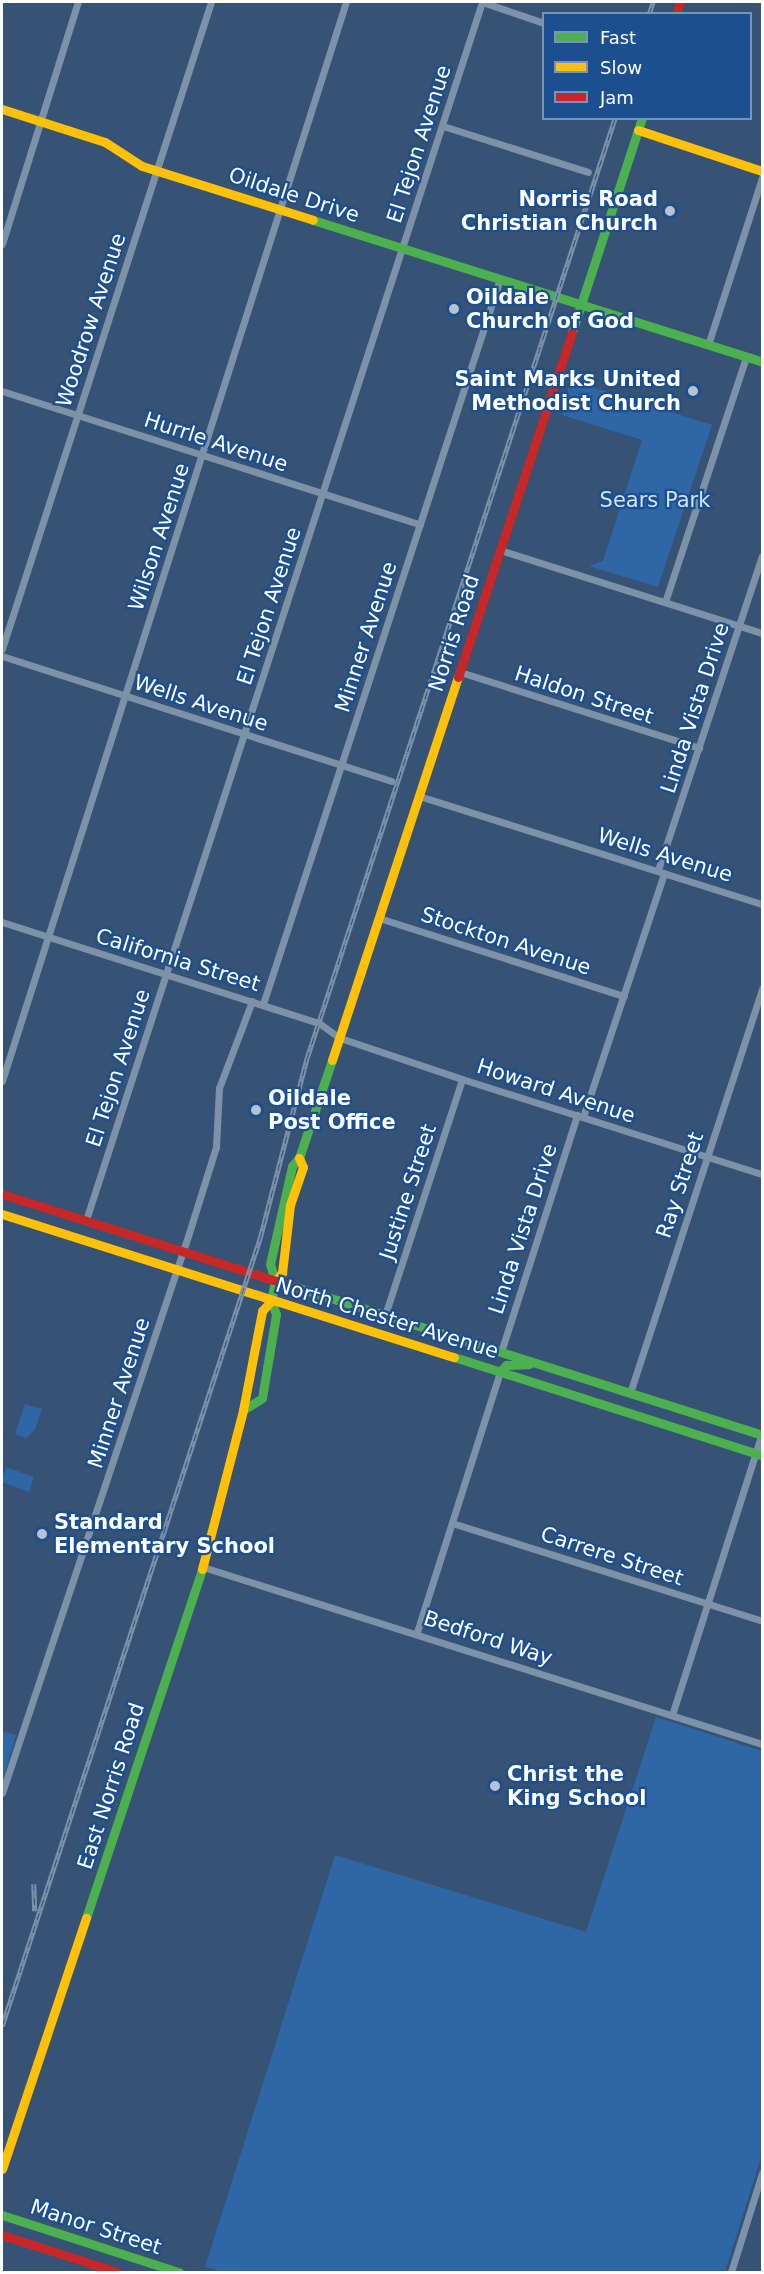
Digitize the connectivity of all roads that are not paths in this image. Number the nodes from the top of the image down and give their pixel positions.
1 (78, 2) edge
2 (211, 2) edge
3 (346, 2) edge
4 (482, 2) edge
5 (542, 23) edge
6 (2, 109) edge
7 (641, 120) edge
8 (42, 122) junction
9 (443, 126) junction
10 (638, 130) junction
11 (158, 171) junction
12 (762, 171) edge
13 (588, 172) dead end
14 (762, 178) edge
15 (280, 210) junction
16 (2, 244) edge
17 (403, 249) junction
18 (500, 279) junction
19 (581, 303) junction
20 (708, 345) junction
21 (746, 357) junction
22 (762, 362) edge
23 (2, 392) edge
24 (78, 416) junction
25 (202, 455) junction
26 (323, 494) junction
27 (420, 524) junction
28 (500, 550) junction
29 (762, 556) edge
30 (665, 602) junction
31 (740, 626) junction
32 (762, 633) edge
33 (2, 649) edge
34 (2, 656) edge
35 (460, 672) junction
36 (126, 696) junction
37 (244, 734) junction
38 (699, 748) junction
39 (341, 765) junction
40 (390, 781) dead end
41 (419, 796) junction
42 (661, 871) junction
43 (762, 904) edge
44 (379, 918) junction
45 (2, 922) edge
46 (48, 936) junction
47 (165, 974) junction
48 (762, 988) edge
49 (624, 996) junction
50 (252, 1001) junction
51 (263, 1004) junction
52 (340, 1038) junction
53 (462, 1079) junction
54 (2, 1081) edge
55 (580, 1116) junction
56 (706, 1156) junction
57 (762, 1174) edge
58 (2, 1194) edge
59 (2, 1214) edge
60 (86, 1220) junction
61 (183, 1251) junction
62 (177, 1270) junction
63 (275, 1281) junction
64 (271, 1301) junction
65 (385, 1315) junction
66 (501, 1352) junction
67 (538, 1364) junction
68 (500, 1372) junction
69 (630, 1393) junction
70 (243, 1410) junction
71 (762, 1434) edge
72 (759, 1454) edge
73 (452, 1523) junction
74 (203, 1567) junction
75 (707, 1604) junction
76 (762, 1621) edge
77 (417, 1632) junction
78 (672, 1715) junction
79 (762, 1744) edge
80 (2, 1793) edge
81 (2, 2169) edge
82 (762, 2173) edge
83 (759, 2194) edge
84 (2, 2215) edge
85 (2, 2235) edge
86 (117, 2272) edge
87 (179, 2272) edge
88 (731, 2272) edge

1 - 8 street
2 - 11 street, Woodrow Avenue
3 - 15 street, Wilson Avenue
4 - 5 street
4 - 9 street, El Tejon Avenue
6 - 8 street, Oildale Drive
7 - 10 street, Norris Road
8 - 11 street, Oildale Drive
8 - 16 street
9 - 13 street
9 - 17 street, El Tejon Avenue
10 - 12 street
10 - 19 street, Norris Road
11 - 15 street, Oildale Drive
11 - 24 street, Woodrow Avenue
14 - 20 street
15 - 17 street, Oildale Drive
15 - 25 street, Wilson Avenue
17 - 18 street, Oildale Drive
17 - 26 street, El Tejon Avenue
18 - 19 street, Oildale Drive
18 - 27 street, Minner Avenue
19 - 20 street, Oildale Drive
19 - 28 street, Norris Road
20 - 21 street, Oildale Drive
21 - 22 street, Oildale Drive
21 - 30 street
23 - 24 street, Hurrle Avenue
24 - 25 street, Hurrle Avenue
24 - 33 street, Woodrow Avenue
25 - 26 street, Hurrle Avenue
25 - 36 street, Wilson Avenue
26 - 27 street, Hurrle Avenue
26 - 37 street, El Tejon Avenue
27 - 39 street, Minner Avenue
28 - 30 street
28 - 35 street, Norris Road
29 - 31 street, Linda Vista Drive
30 - 31 street
31 - 32 street
31 - 38 street, Linda Vista Drive
34 - 36 street, Wells Avenue
35 - 38 street, Haldon Street
35 - 41 street, Norris Road
36 - 37 street, Wells Avenue
36 - 46 street, Wilson Avenue
37 - 39 street, Wells Avenue
37 - 47 street, El Tejon Avenue
38 - 42 street, Linda Vista Drive
39 - 40 street, Wells Avenue
39 - 51 street, Minner Avenue
41 - 42 street, Wells Avenue
41 - 44 street, Norris Road
42 - 43 street, Wells Avenue
42 - 49 street, Linda Vista Drive
44 - 49 street, Stockton Avenue
44 - 52 street, Norris Road
45 - 46 street, California Street
46 - 47 street, California Street
46 - 54 street, Wilson Avenue
47 - 50 street, California Street
47 - 60 street, El Tejon Avenue
48 - 56 street, Ray Street
49 - 55 street, Linda Vista Drive
50 - 51 street, California Street
50 - 61 street, Minner Avenue
51 - 52 street, California Street
52 - 53 street, Howard Avenue
52 - 63 street, Norris Road
53 - 55 street, Howard Avenue
53 - 65 street, Justine Street
55 - 56 street, Howard Avenue
55 - 66 street, Linda Vista Drive
56 - 57 street, Howard Avenue
56 - 69 street, Ray Street
58 - 60 street, North Chester Avenue
59 - 62 street, North Chester Avenue
60 - 61 street, North Chester Avenue
61 - 62 street, Minner Avenue
61 - 63 street, North Chester Avenue
62 - 64 street, North Chester Avenue
62 - 80 street, Minner Avenue
63 - 64 street, East Norris Road
63 - 65 street, North Chester Avenue
64 - 68 street, North Chester Avenue
64 - 70 street, East Norris Road
64 - 70 street, East Norris Road
65 - 66 street, North Chester Avenue
66 - 67 street, North Chester Avenue
67 - 68 street
67 - 69 street, North Chester Avenue
68 - 72 street, North Chester Avenue
68 - 73 street
69 - 71 street, North Chester Avenue
70 - 74 street, East Norris Road
71 - 72 street
72 - 75 street
73 - 75 street, Carrere Street
73 - 77 street
74 - 77 street, Bedford Way
74 - 81 street, East Norris Road
75 - 76 street, Carrere Street
75 - 78 street
77 - 78 street, Bedford Way
78 - 79 street, Bedford Way
82 - 83 street
83 - 88 street
84 - 87 street, Manor Street
85 - 86 street, Manor Street

